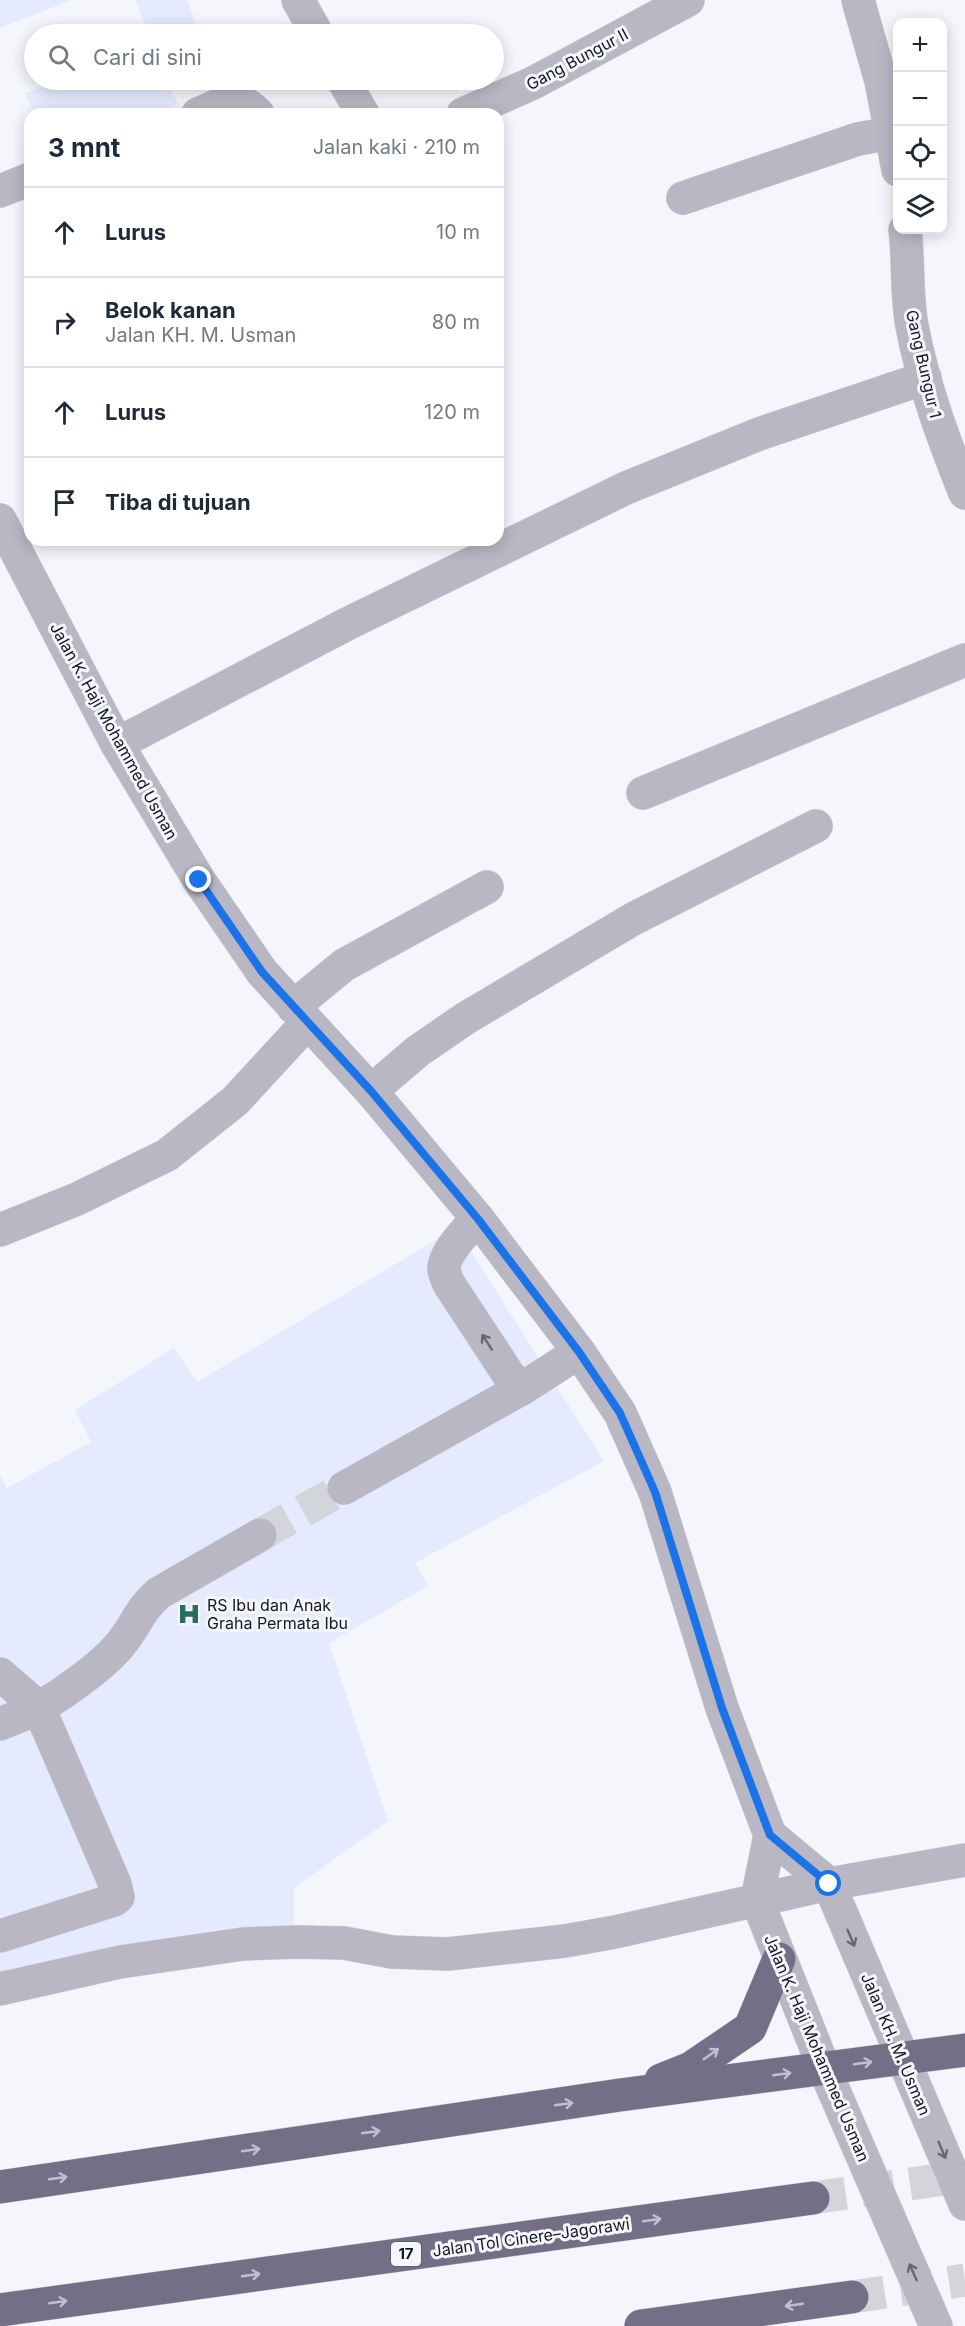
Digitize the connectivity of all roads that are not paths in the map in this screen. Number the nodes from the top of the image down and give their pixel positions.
1 (298, 0) edge
2 (688, 0) edge
3 (858, 0) edge
4 (311, 24) edge
5 (349, 90) edge
6 (214, 108) edge
7 (251, 108) edge
8 (359, 108) edge
9 (477, 108) edge
10 (891, 133) junction
11 (893, 145) edge
12 (24, 181) edge
13 (0, 191) edge
14 (683, 198) dead end
15 (905, 234) edge
16 (925, 378) junction
17 (965, 493) edge
18 (0, 520) edge
19 (965, 660) edge
20 (117, 744) junction
21 (643, 793) dead end
22 (816, 826) dead end
23 (487, 887) dead end
24 (300, 1015) junction
25 (371, 1091) junction
26 (478, 1219) junction
27 (0, 1230) edge
28 (579, 1352) junction
29 (522, 1388) junction
30 (344, 1488) tunnel mouth
31 (260, 1535) tunnel mouth
32 (0, 1674) edge
33 (39, 1708) junction
34 (0, 1724) edge
35 (770, 1835) junction
36 (965, 1860) edge
37 (829, 1884) junction
38 (757, 1900) junction
39 (0, 1936) edge
40 (779, 1959) junction
41 (0, 1989) edge
42 (965, 2050) edge
43 (902, 2058) junction
44 (824, 2068) junction
45 (620, 2095) junction
46 (0, 2187) edge
47 (813, 2198) tunnel mouth
48 (965, 2204) edge
49 (852, 2297) tunnel mouth
50 (0, 2310) edge
51 (641, 2326) edge
52 (936, 2326) edge

1 - 4 street
2 - 9 street, Gang Bungur II
3 - 10 street
5 - 8 street
6 - 7 street
10 - 11 street
10 - 14 street
12 - 13 street
15 - 16 street, Gang Bungur 1
16 - 17 street, Gang Bungur 1
16 - 20 street
18 - 20 street, Jalan K. Haji Mohammed Usman
19 - 21 street
20 - 24 street, Jalan K. Haji Mohammed Usman
22 - 25 street
23 - 24 street
24 - 25 street, Jalan K. Haji Mohammed Usman
24 - 27 street
25 - 26 street, Jalan K. Haji Mohammed Usman
26 - 28 street, Jalan K. Haji Mohammed Usman
29 -> 26 street
28 - 29 street
28 - 35 street, Jalan K. Haji Mohammed Usman
29 - 30 street
31 - 33 street
32 - 33 street
33 - 34 street
33 - 39 street
35 - 37 street
35 - 38 street
36 - 37 street
37 - 38 street
37 -> 43 street, Jalan KH. M. Usman
38 - 40 street, Jalan K. Haji Mohammed Usman
38 - 41 street
40 - 44 street, Jalan K. Haji Mohammed Usman
45 -> 40 highway
42 - 43 highway
44 -> 43 highway
43 -> 48 street, Jalan KH. M. Usman
45 -> 44 highway
52 -> 44 street, Jalan K. Haji Mohammed Usman
46 -> 45 highway
50 -> 47 highway, Jalan Tol Cinere–Jagorawi / 17
49 -> 51 highway

